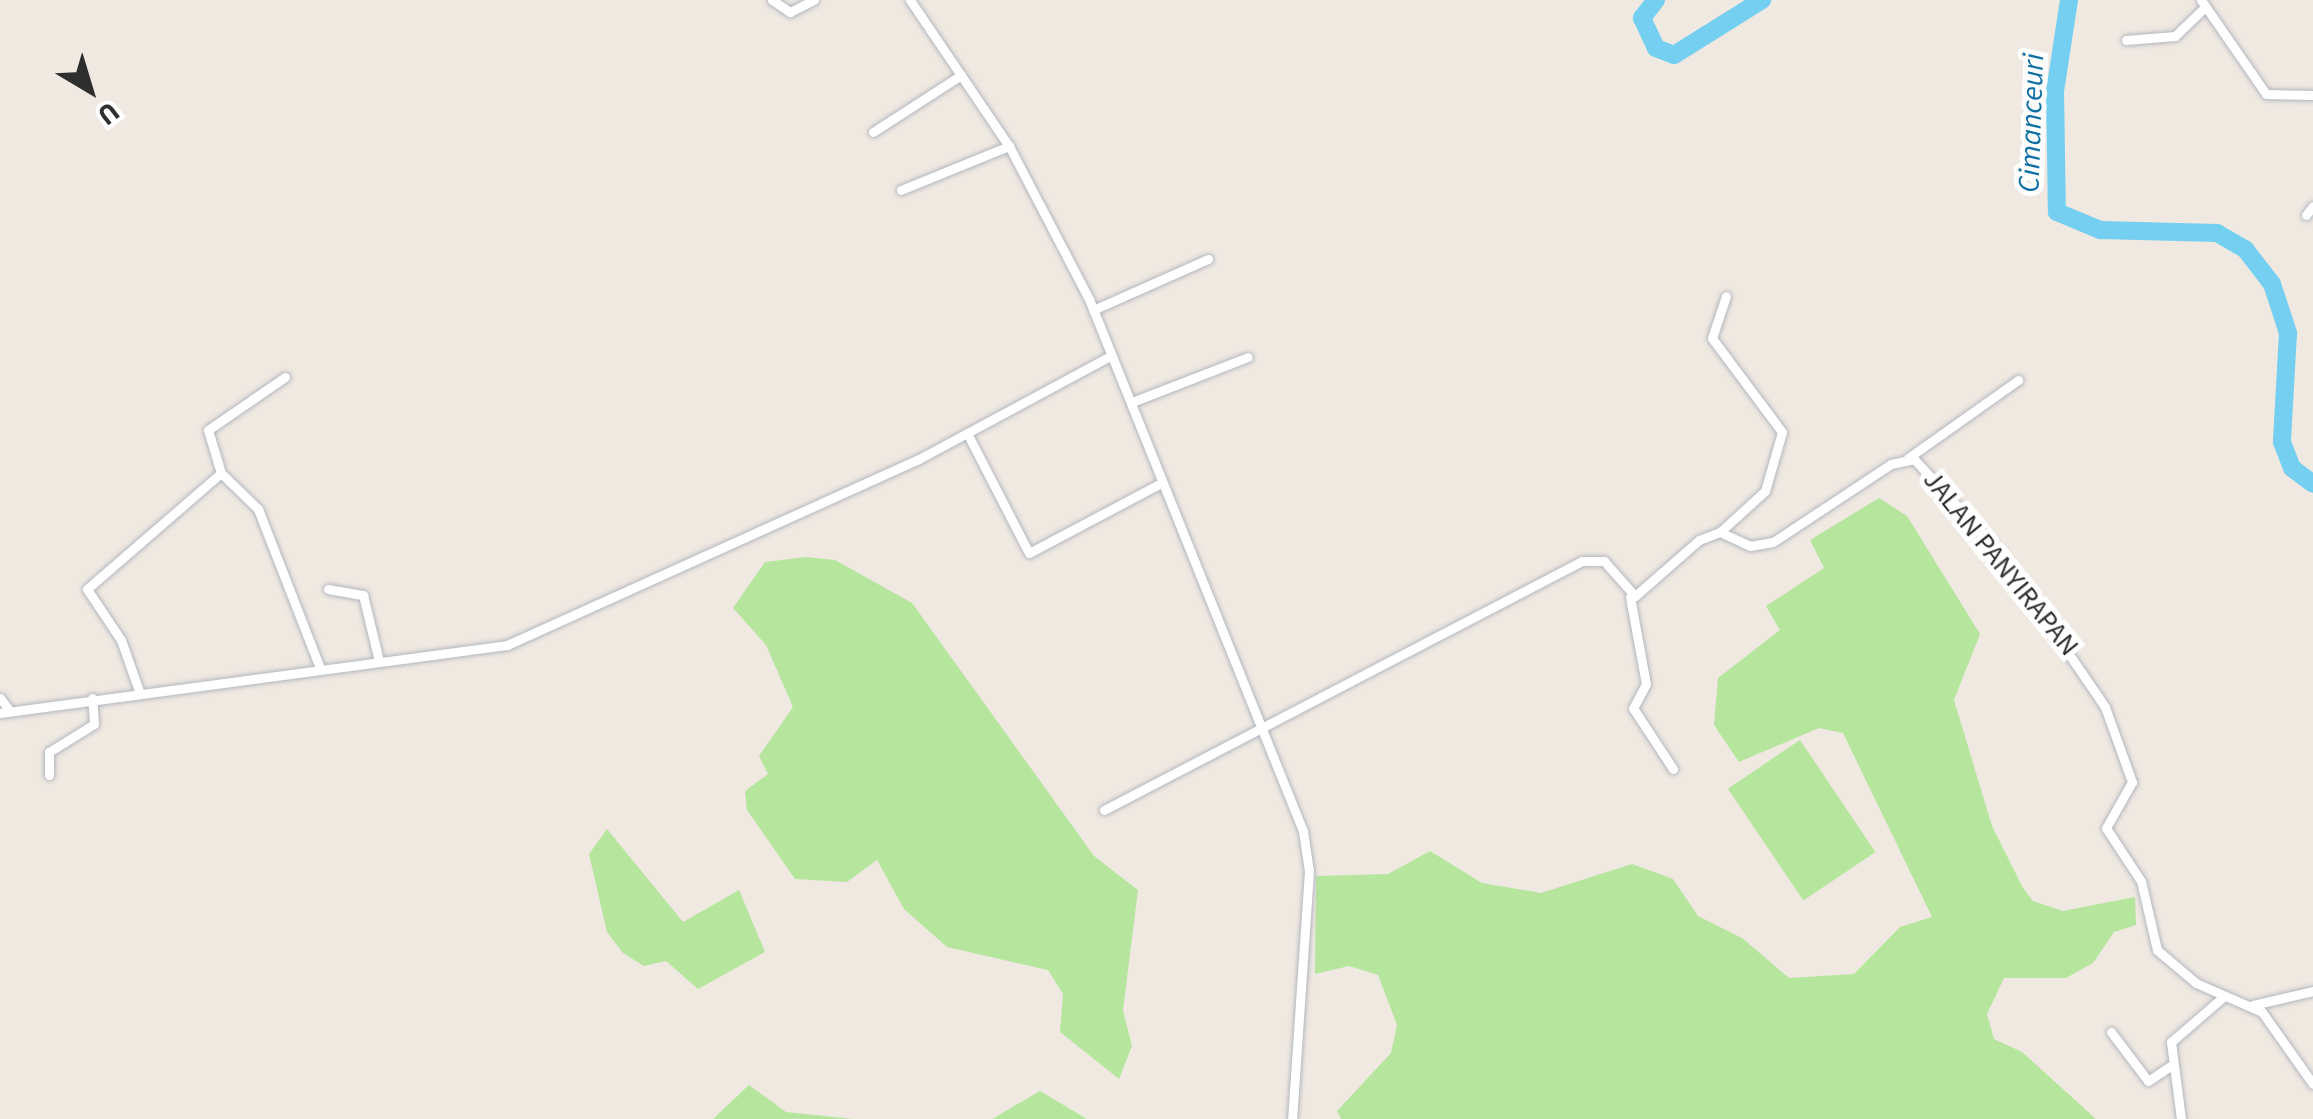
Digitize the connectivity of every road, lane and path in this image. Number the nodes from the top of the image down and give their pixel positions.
1 (772, 0) edge
2 (814, 0) edge
3 (910, 0) edge
4 (2202, 4) edge
5 (2126, 40) dead end
6 (961, 74) junction
7 (2313, 95) edge
8 (872, 132) dead end
9 (1009, 146) junction
10 (901, 190) dead end
11 (2313, 206) edge
12 (2306, 215) dead end
13 (1208, 259) dead end
14 (1726, 296) dead end
15 (1093, 310) junction
16 (1112, 355) junction
17 (1248, 356) dead end
18 (285, 377) dead end
19 (2018, 380) dead end
20 (1132, 402) junction
21 (968, 433) junction
22 (1906, 459) junction
23 (222, 473) junction
24 (1161, 483) junction
25 (1720, 532) junction
26 (328, 589) dead end
27 (1630, 597) junction
28 (379, 661) junction
29 (320, 668) junction
30 (139, 692) junction
31 (0, 698) edge
32 (92, 698) junction
33 (4, 712) edge
34 (1264, 733) junction
35 (1673, 768) dead end
36 (49, 775) dead end
37 (1104, 810) dead end
38 (2313, 991) edge
39 (2223, 998) junction
40 (2253, 1005) junction
41 (2111, 1032) dead end
42 (2170, 1066) junction
43 (2313, 1084) edge
44 (1292, 1119) edge
45 (2181, 1119) edge

1 - 2 street
3 - 6 street
4 - 5 street
4 - 7 street
6 - 8 street
6 - 9 street
9 - 10 street
9 - 15 street
11 - 12 street
13 - 15 street
14 - 25 street
15 - 16 street
16 - 20 street
16 - 21 street
17 - 20 street
18 - 23 street
19 - 22 street
20 - 24 street
21 - 24 street
21 - 28 street
22 - 25 street, JALAN PANYIRAPAN
22 - 39 street, JALAN PANYIRAPAN
23 - 29 street
23 - 30 street
24 - 34 street
25 - 27 street
26 - 28 street
27 - 34 street
27 - 35 street
28 - 29 street
29 - 30 street
30 - 32 street
31 - 33 street
32 - 33 street
32 - 36 street
34 - 37 street
34 - 44 street
38 - 40 street
39 - 40 street, JALAN PANYIRAPAN
39 - 42 street
40 - 43 street
41 - 42 street
42 - 45 street

